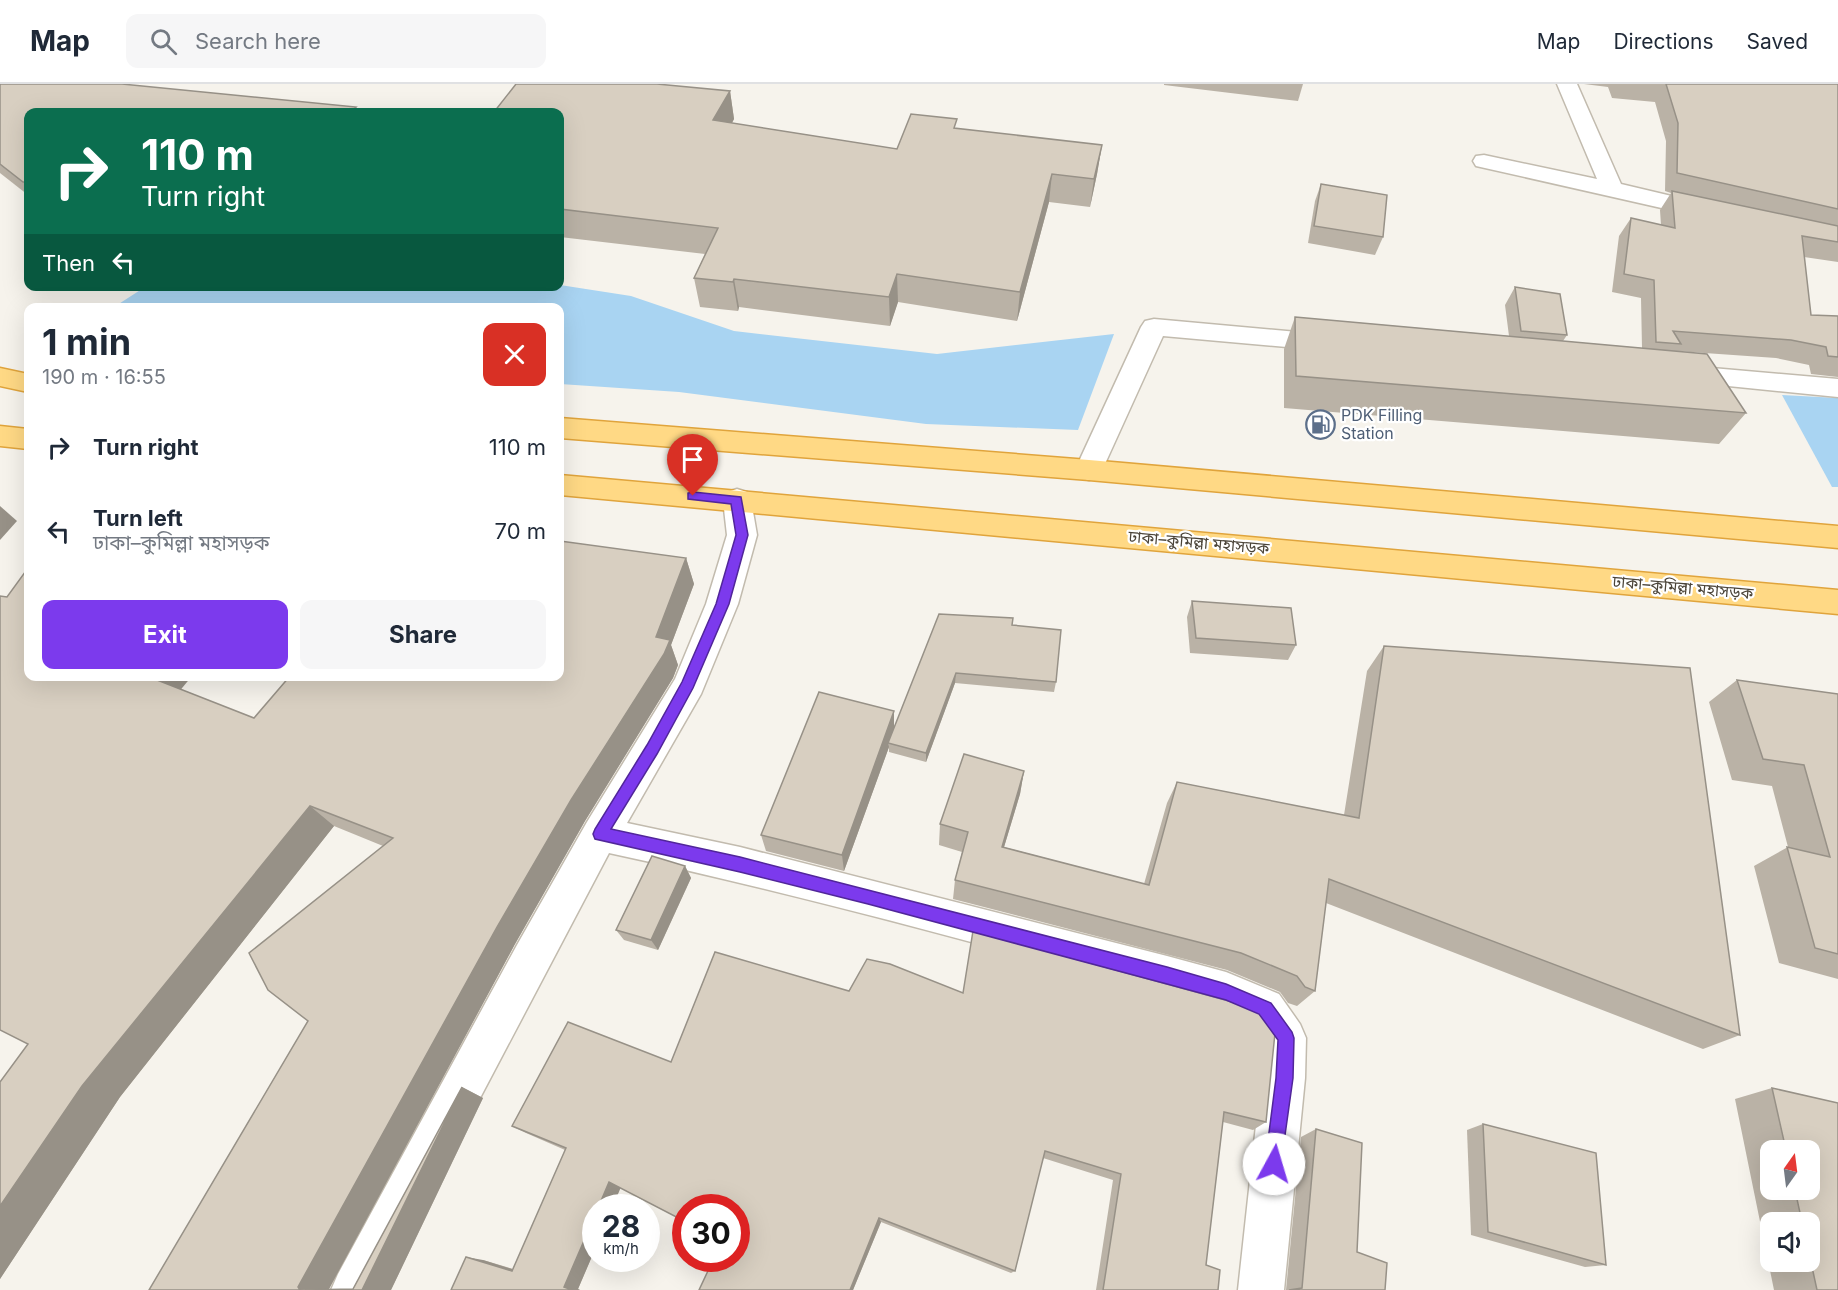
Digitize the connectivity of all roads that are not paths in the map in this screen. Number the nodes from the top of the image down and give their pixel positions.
1 (1568, 84) edge
2 (1484, 161) dead end
3 (1612, 189) junction
4 (1736, 218) edge
5 (1356, 345) edge
6 (1654, 372) edge
7 (0, 377) edge
8 (0, 382) edge
9 (24, 382) edge
10 (24, 383) edge
11 (1838, 388) edge
12 (564, 428) edge
13 (1089, 470) junction
14 (564, 484) edge
15 (737, 500) junction
16 (1838, 537) edge
17 (1838, 602) edge
18 (600, 834) junction
19 (354, 1290) edge
20 (1261, 1290) edge

1 - 3 street
2 - 3 street
3 - 4 street
5 - 13 street
6 - 11 street
7 - 9 highway
8 - 10 highway
12 - 13 highway
13 - 16 highway
14 - 15 highway, ঢাকা–কুমিল্লা মহাসড়ক
15 - 17 highway, ঢাকা–কুমিল্লা মহাসড়ক
15 - 18 street
18 - 19 street
18 - 20 street

